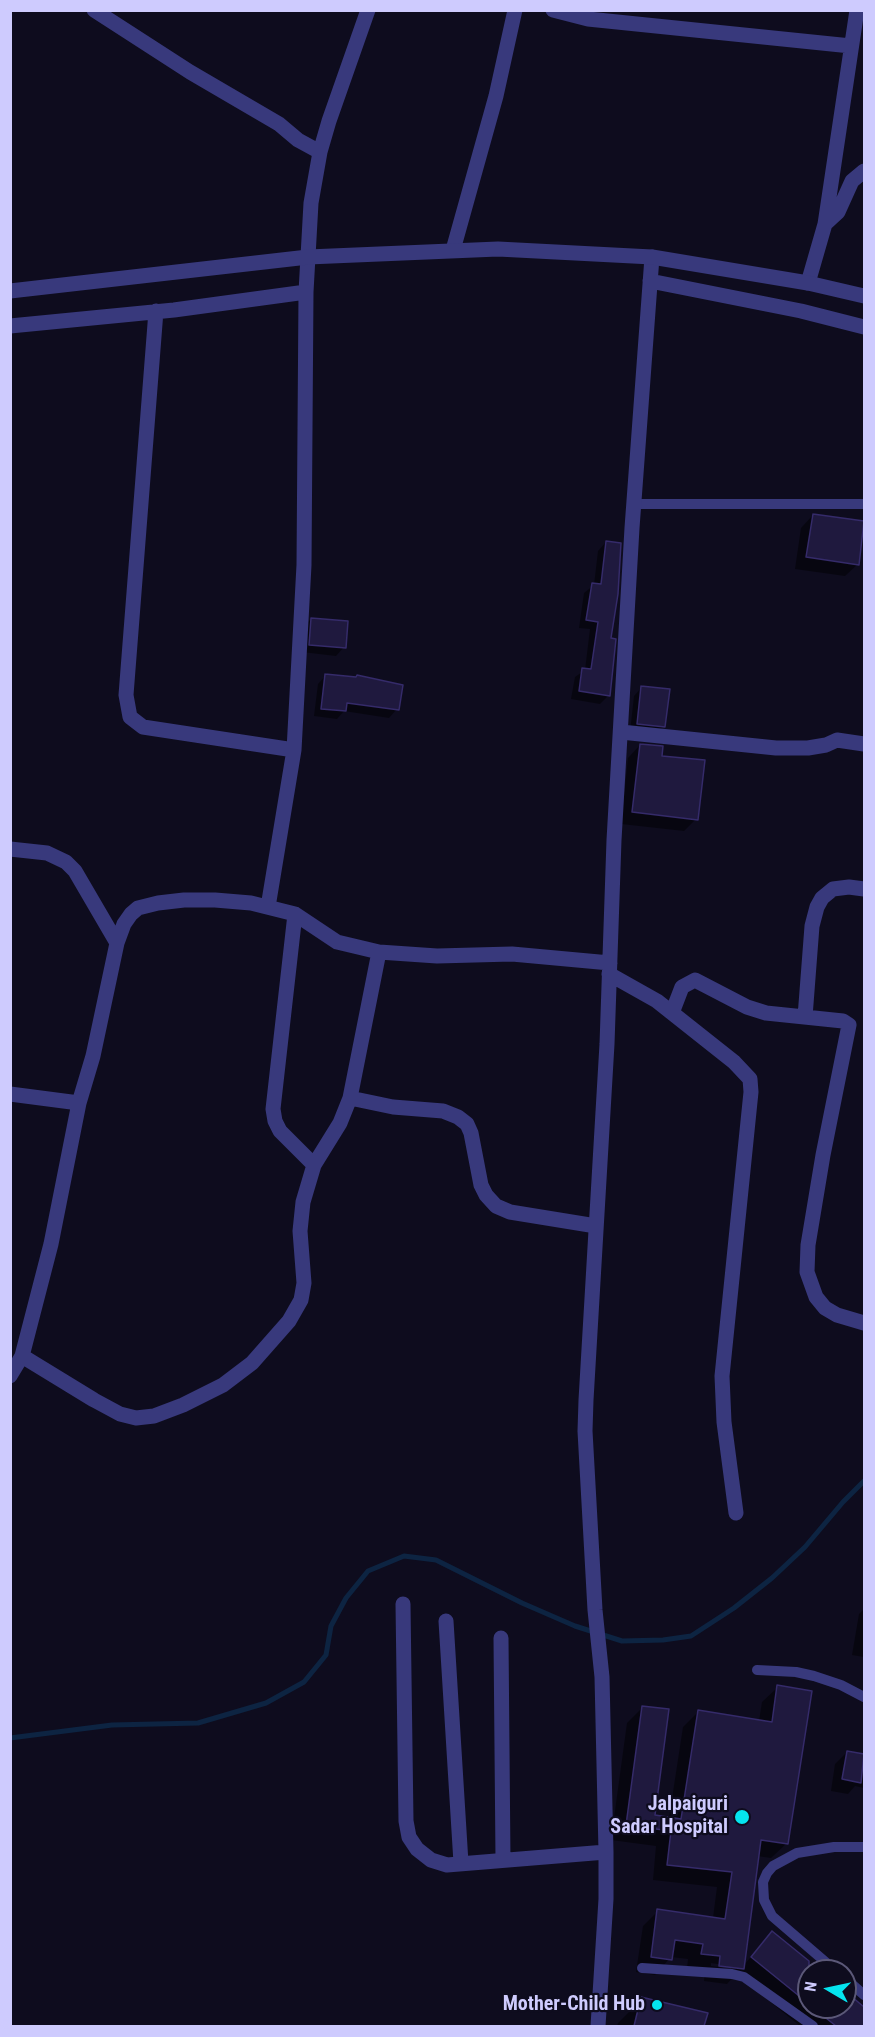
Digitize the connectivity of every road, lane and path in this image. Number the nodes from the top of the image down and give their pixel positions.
1 (94, 10) edge
2 (368, 10) edge
3 (515, 10) edge
4 (553, 10) edge
5 (856, 10) edge
6 (851, 46) junction
7 (321, 152) junction
8 (864, 171) edge
9 (825, 224) junction
10 (453, 250) junction
11 (652, 257) junction
12 (308, 258) junction
13 (650, 281) junction
14 (808, 283) junction
15 (10, 291) edge
16 (306, 292) junction
17 (864, 296) edge
18 (156, 311) junction
19 (10, 326) edge
20 (864, 327) edge
21 (634, 504) junction
22 (864, 504) edge
23 (621, 732) junction
24 (864, 744) edge
25 (294, 750) junction
26 (10, 849) edge
27 (864, 889) edge
28 (268, 907) junction
29 (295, 914) junction
30 (117, 943) junction
31 (379, 952) junction
32 (609, 968) junction
33 (672, 1013) junction
34 (805, 1017) junction
35 (10, 1094) edge
36 (350, 1098) junction
37 (79, 1103) junction
38 (314, 1165) junction
39 (596, 1226) junction
40 (864, 1323) edge
41 (22, 1356) junction
42 (10, 1376) edge
43 (736, 1513) dead end
44 (403, 1604) dead end
45 (446, 1621) dead end
46 (501, 1638) dead end
47 (757, 1670) dead end
48 (864, 1697) edge
49 (864, 1847) edge
50 (606, 1852) junction
51 (503, 1860) junction
52 (461, 1863) junction
53 (822, 1959) edge
54 (642, 1968) dead end
55 (597, 2026) edge
56 (813, 2026) edge

1 - 7 street
2 - 7 street
3 - 10 street
4 - 6 street
5 - 6 street
6 - 9 street
7 - 12 street
8 - 9 street
9 - 14 street
10 - 11 street
10 - 12 street
11 - 13 street
11 - 14 street
12 - 15 street
12 - 16 street
13 - 20 street
13 - 21 street
14 - 17 street
16 - 18 street
16 - 25 street
18 - 19 street
18 - 25 street
21 - 22 lane
21 - 23 street
23 - 24 street
23 - 32 street
25 - 28 street
26 - 30 street
27 - 34 street
28 - 29 street
28 - 30 street
29 - 31 street
29 - 38 street
30 - 37 street
31 - 32 street
31 - 36 street
32 - 33 street
32 - 39 street
33 - 34 street
33 - 43 street
34 - 40 street
35 - 37 street
36 - 38 street
36 - 39 street
37 - 41 street
38 - 41 street
39 - 50 street
41 - 42 street
44 - 52 street
45 - 52 street
46 - 51 street
47 - 48 lane
49 - 53 lane
50 - 51 street
50 - 55 street
51 - 52 street
54 - 56 lane

